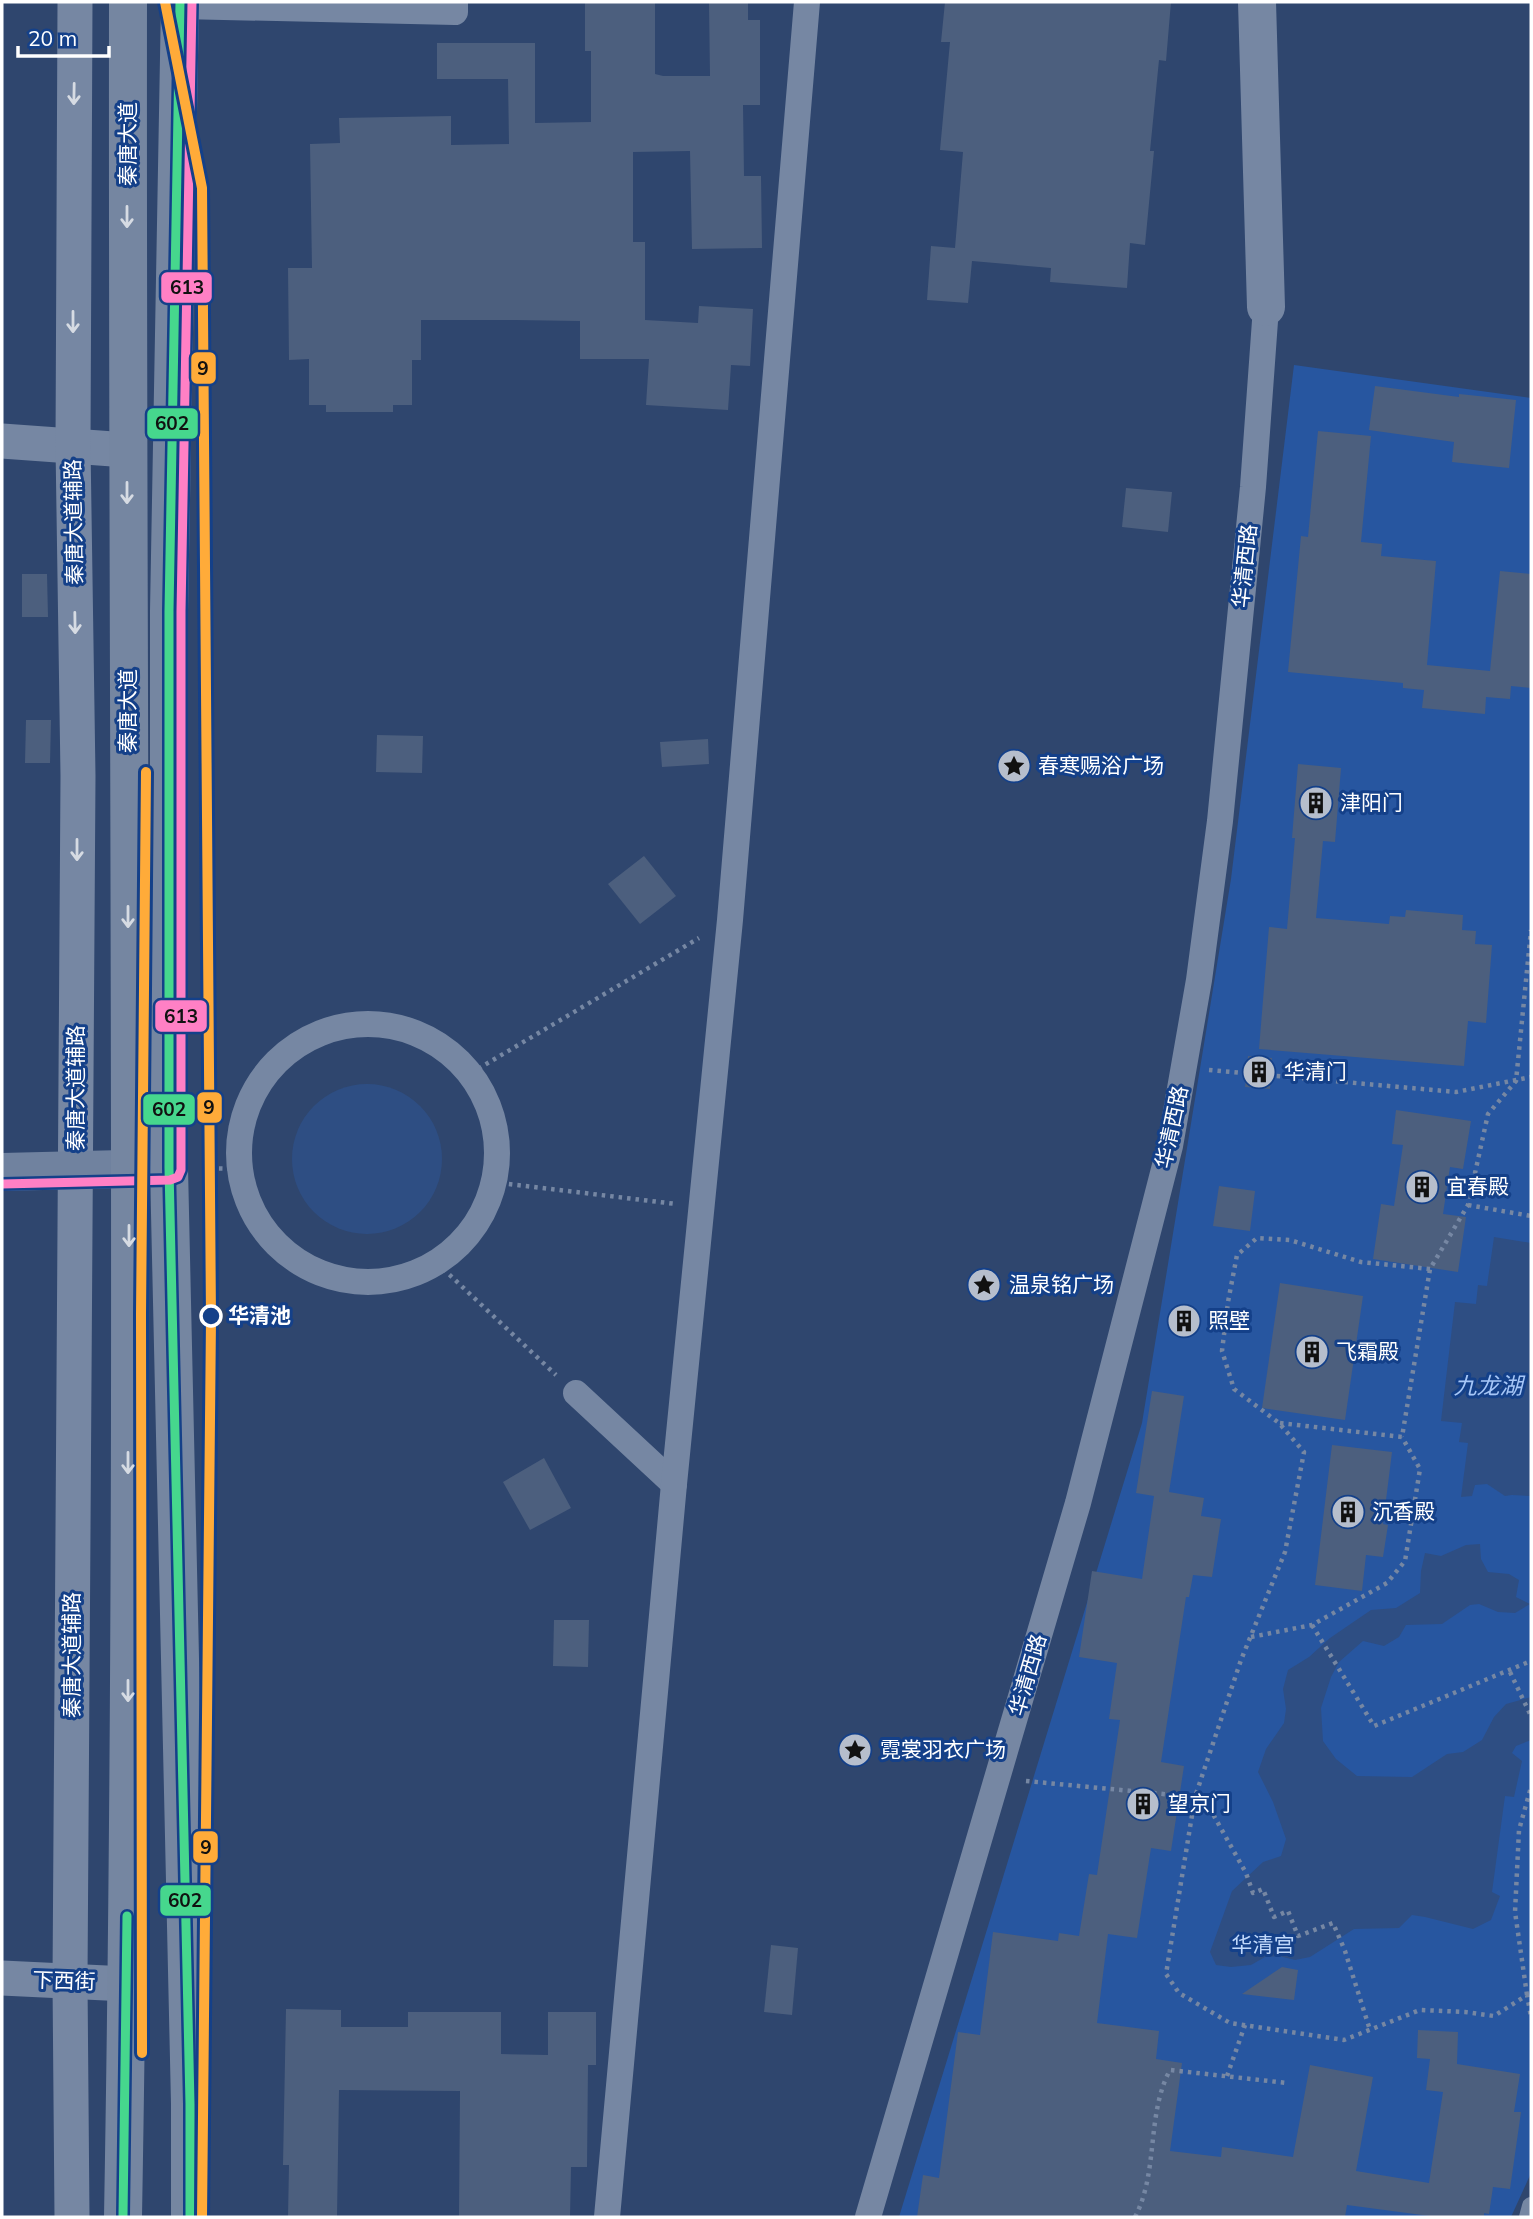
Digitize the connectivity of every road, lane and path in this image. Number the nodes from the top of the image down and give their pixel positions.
1 (75, 2) edge
2 (128, 2) edge
3 (455, 2) edge
4 (807, 2) edge
5 (1257, 2) edge
6 (180, 4) edge
7 (1266, 307) joint
8 (2, 441) edge
9 (73, 446) junction
10 (127, 450) junction
11 (730, 920) junction
12 (1531, 930) edge
13 (1184, 1068) junction
14 (471, 1073) junction
15 (1531, 1077) edge
16 (1516, 1081) junction
17 (129, 1168) junction
18 (169, 1168) junction
19 (75, 1169) junction
20 (2, 1171) edge
21 (492, 1182) junction
22 (1468, 1205) junction
23 (702, 1207) junction
24 (1531, 1216) edge
25 (437, 1263) junction
26 (1430, 1269) junction
27 (576, 1393) joint
28 (1279, 1423) junction
29 (1402, 1437) junction
30 (674, 1484) junction
31 (1312, 1625) junction
32 (1250, 1637) junction
33 (1531, 1661) edge
34 (1510, 1672) junction
35 (1531, 1716) edge
36 (998, 1778) junction
37 (1531, 1787) edge
38 (1195, 1797) junction
39 (2, 1978) edge
40 (70, 1981) junction
41 (127, 1984) junction
42 (1529, 1993) edge
43 (1531, 2017) edge
44 (1245, 2025) junction
45 (1370, 2030) junction
46 (1227, 2076) junction
47 (1287, 2083) dead end
48 (1531, 2206) edge
49 (72, 2217) edge
50 (123, 2217) edge
51 (190, 2217) edge
52 (607, 2217) edge
53 (868, 2217) edge
54 (1135, 2217) edge
55 (1528, 2217) edge

1 -> 9 street, 秦唐大道辅路
2 -> 10 main road, 秦唐大道
3 - 6 street
4 - 11 street
5 - 7 street, 华清西路
6 - 18 main road, 秦唐大道
7 - 13 street, 华清西路
8 - 9 street
9 - 10 street
9 -> 19 street, 秦唐大道辅路
10 -> 17 main road, 秦唐大道
11 - 14 path
11 - 23 street
12 - 16 path
13 - 16 path
13 - 36 street, 华清西路
14 - 21 street
14 - 25 street
15 - 16 path
16 - 22 path
17 - 18 main road
17 - 19 main road
17 -> 41 main road, 秦唐大道
18 - 51 main road, 秦唐大道
19 - 20 main road
19 - 40 street, 秦唐大道辅路
21 - 23 path
21 - 25 street
22 - 24 path
22 - 26 path
23 - 30 street
25 - 27 path
26 - 28 path
26 - 29 path
27 - 30 street
28 - 29 path
28 - 32 path
29 - 31 path
30 - 52 street
31 - 32 path
31 - 34 path
32 - 38 path
33 - 34 path
34 - 35 path
36 - 38 path
36 - 53 street, 华清西路
37 - 42 path
38 - 44 path
38 - 45 path
39 - 40 street, 下西街
40 - 41 street, 下西街
40 - 49 street, 秦唐大道辅路
41 - 50 main road, 秦唐大道
42 - 43 path
42 - 45 path
44 - 45 path
44 - 46 path
46 - 47 path
46 - 54 path
48 - 55 lane

